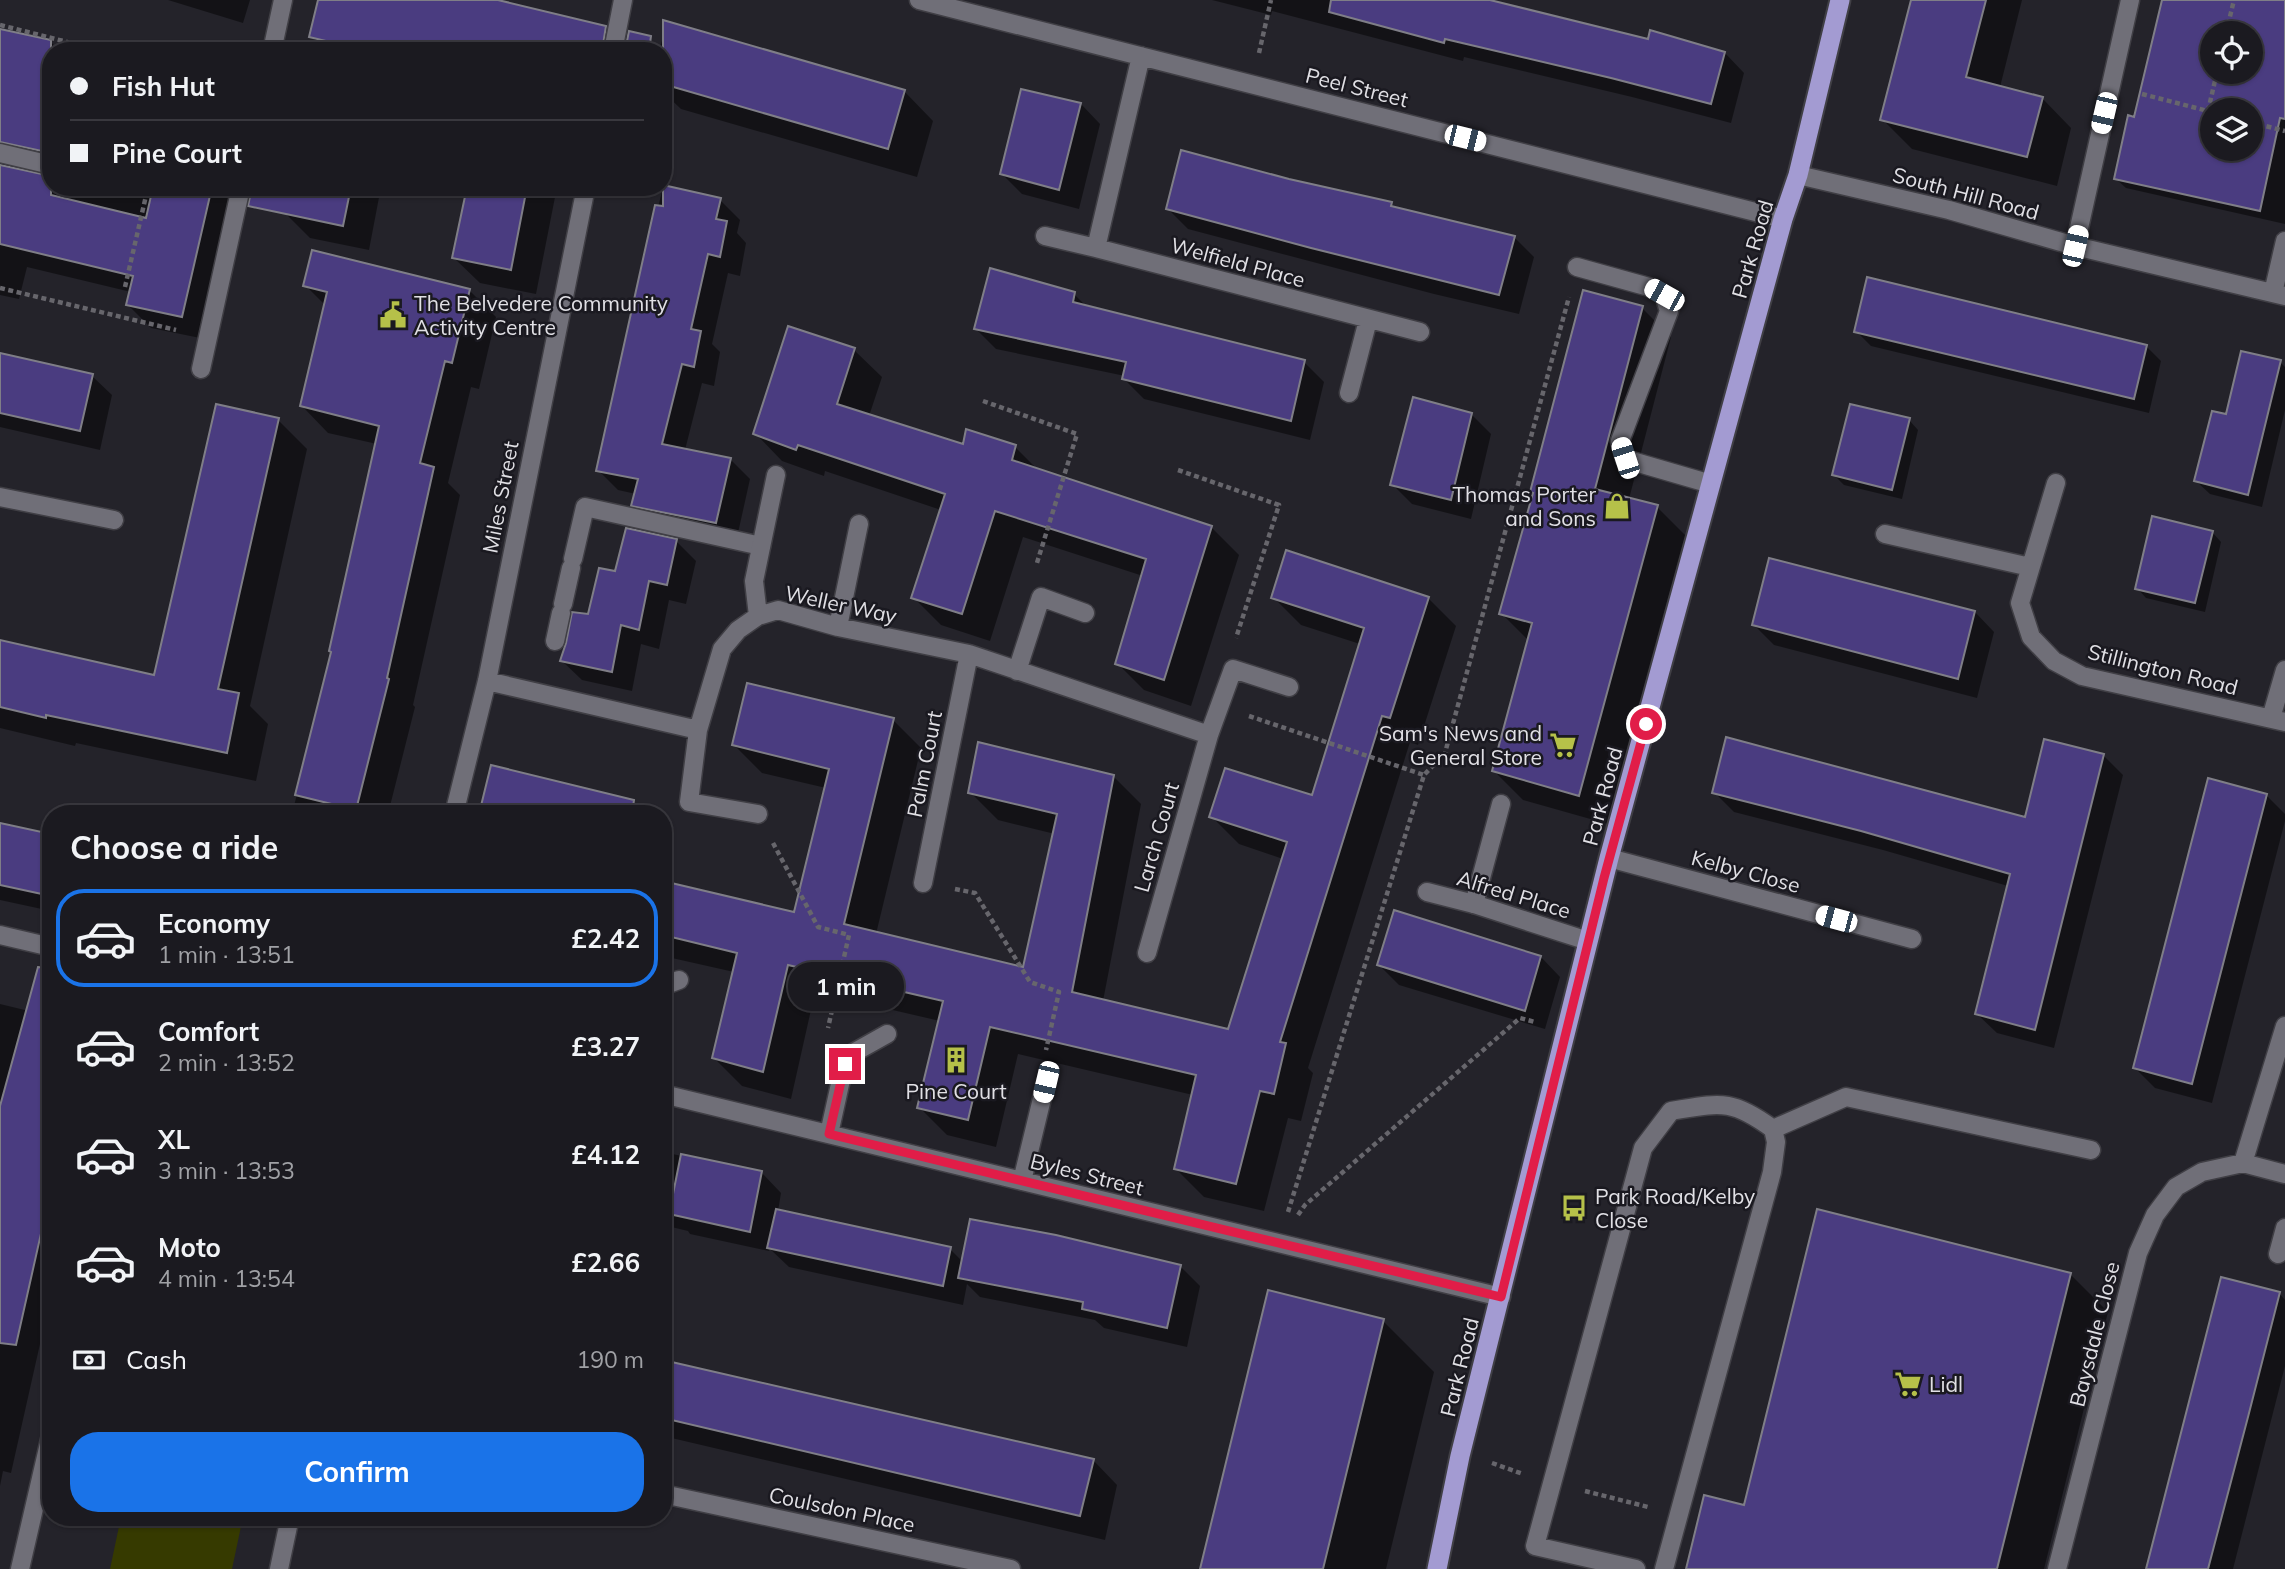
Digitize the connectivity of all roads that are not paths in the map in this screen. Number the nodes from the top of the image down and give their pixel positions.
1 (283, 0) edge
2 (623, 0) edge
3 (919, 0) edge
4 (1840, 0) edge
5 (2130, 0) edge
6 (274, 42) edge
7 (615, 42) edge
8 (1141, 57) junction
9 (0, 153) edge
10 (42, 163) edge
11 (1798, 175) junction
12 (239, 196) edge
13 (584, 196) edge
14 (1783, 219) junction
15 (1045, 236) dead end
16 (2285, 240) edge
17 (2075, 246) junction
18 (1096, 248) junction
19 (1577, 267) road end
20 (2279, 294) edge
21 (1368, 320) junction
22 (1420, 332) dead end
23 (201, 369) dead end
24 (1349, 393) dead end
25 (776, 475) dead end
26 (2056, 482) dead end
27 (1711, 484) junction
28 (0, 497) edge
29 (114, 520) dead end
30 (859, 524) dead end
31 (1885, 534) dead end
32 (761, 546) junction
33 (2030, 568) junction
34 (1085, 613) dead end
35 (758, 616) junction
36 (838, 627) junction
37 (555, 641) dead end
38 (969, 654) junction
39 (2285, 670) edge
40 (1017, 671) junction
41 (486, 681) junction
42 (1289, 687) dead end
43 (2278, 720) edge
44 (698, 730) junction
45 (1209, 735) junction
46 (1501, 804) dead end
47 (456, 805) edge
48 (758, 814) road end
49 (1609, 858) junction
50 (923, 883) road end
51 (1427, 892) dead end
52 (1474, 904) junction
53 (0, 935) edge
54 (1912, 939) dead end
55 (1588, 941) junction
56 (42, 945) edge
57 (1147, 953) dead end
58 (2285, 1026) edge
59 (887, 1034) dead end
60 (1046, 1082) road end
61 (672, 1096) edge
62 (1773, 1129) junction
63 (829, 1134) junction
64 (2091, 1150) dead end
65 (2243, 1163) junction
66 (2285, 1174) edge
67 (1022, 1181) junction
68 (2285, 1228) edge
69 (2278, 1254) dead end
70 (1501, 1297) junction
71 (42, 1474) edge
72 (672, 1496) edge
73 (288, 1526) edge
74 (20, 1569) edge
75 (279, 1569) edge
76 (1011, 1569) edge
77 (1437, 1569) edge
78 (1636, 1569) edge
79 (1664, 1569) edge
80 (2057, 1569) edge

1 - 6 street
2 - 7 street
3 - 8 street, Peel Street
4 - 11 highway, Park Road
5 - 17 street
8 - 14 street, Peel Street
8 - 18 street
9 - 10 street
11 - 14 highway, Park Road
11 - 17 street, South Hill Road
12 - 23 street
13 - 41 street, Miles Street
14 - 27 highway, Park Road
15 - 18 street, Welfield Place
16 - 20 street
17 - 20 street, South Hill Road
18 - 21 street, Welfield Place
19 - 27 street
21 - 22 street, Welfield Place
21 - 24 street
25 - 32 street
26 - 33 street, Stillington Road
27 - 49 highway, Park Road
28 - 29 street
30 - 36 street
31 - 33 street
32 - 35 street
32 - 37 street
33 - 43 street, Stillington Road
34 - 40 street
35 - 36 street, Weller Way
35 - 44 street, Weller Way
36 - 38 street, Weller Way
38 - 40 street, Weller Way
38 - 50 street, Palm Court
39 - 43 street
40 - 45 street, Weller Way
41 - 44 street
41 - 47 street, Miles Street
42 - 45 street, Larch Court
44 - 48 street, Weller Way
45 - 57 street, Larch Court
46 - 52 street
49 - 54 street, Kelby Close
49 - 55 highway, Park Road
51 - 52 street, Alfred Place
52 - 55 street, Alfred Place
53 - 56 street
55 - 70 highway, Park Road
58 - 65 street
59 - 63 street
60 - 67 street
61 - 63 street, Byles Street
62 - 64 street
62 - 78 street
62 - 79 street
63 - 67 street, Byles Street
65 - 66 street, Baysdale Close
65 - 80 street, Baysdale Close
67 - 70 street, Byles Street
68 - 69 street
70 - 77 highway, Park Road
71 - 74 street
72 - 76 street, Coulsdon Place
73 - 75 street

